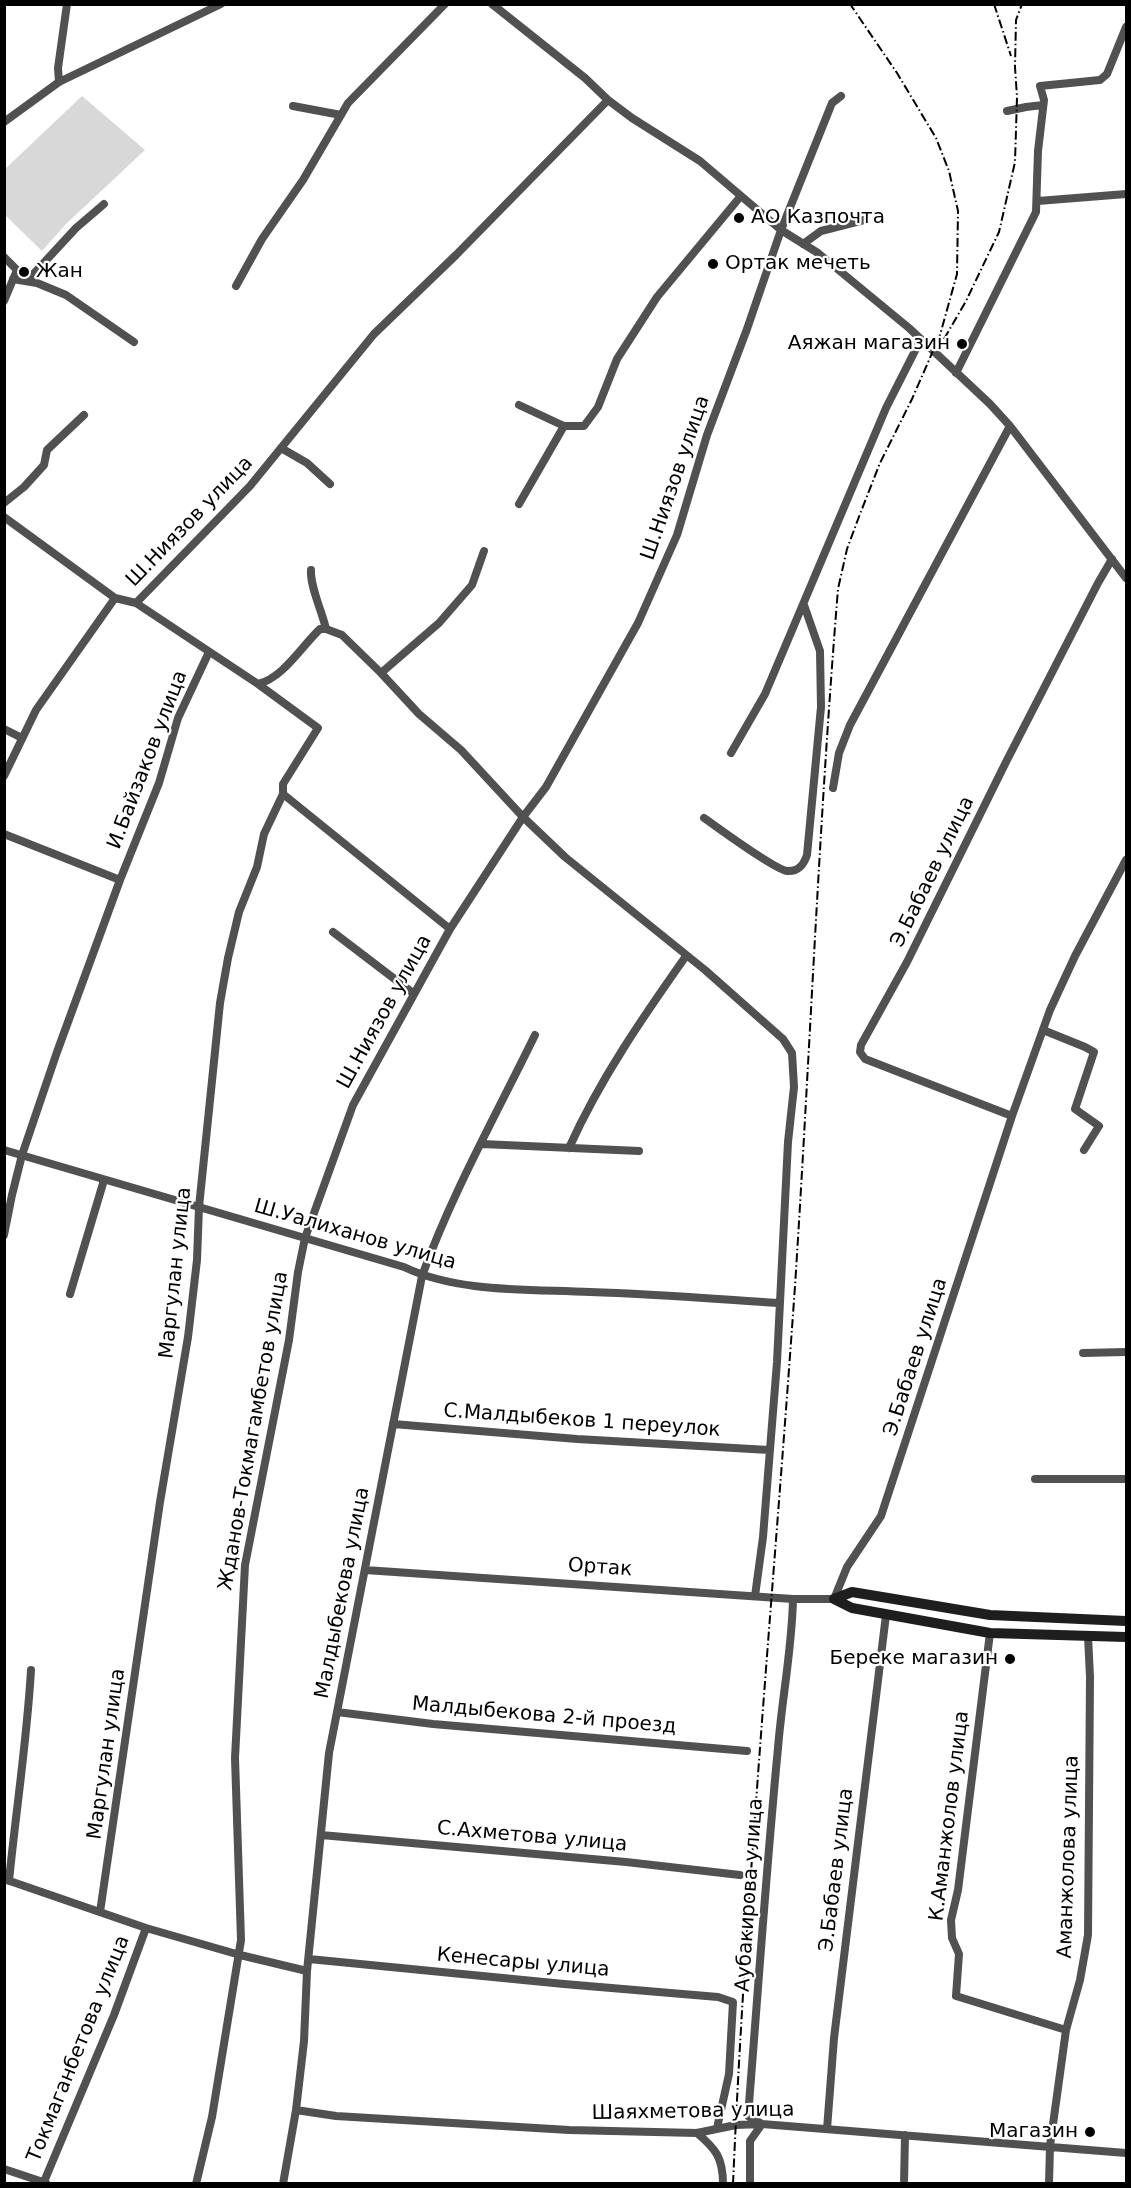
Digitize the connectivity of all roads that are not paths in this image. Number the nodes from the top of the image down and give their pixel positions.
1 (67, 4) edge
2 (221, 4) edge
3 (445, 4) edge
4 (492, 4) edge
5 (1126, 27) edge
6 (59, 82) junction
7 (841, 96) dead end
8 (608, 100) junction
9 (1043, 105) junction
10 (293, 106) dead end
11 (1007, 111) dead end
12 (341, 115) junction
13 (4, 122) edge
14 (1126, 194) edge
15 (740, 197) junction
16 (1038, 201) junction
17 (104, 204) dead end
18 (864, 220) dead end
19 (781, 231) junction
20 (803, 244) junction
21 (4, 257) edge
22 (13, 279) junction
23 (27, 281) junction
24 (236, 286) dead end
25 (4, 301) edge
26 (921, 339) junction
27 (134, 342) dead end
28 (956, 373) junction
29 (519, 405) dead end
30 (84, 415) dead end
31 (564, 426) junction
32 (1010, 426) junction
33 (281, 448) junction
34 (330, 484) dead end
35 (4, 503) edge
36 (519, 504) dead end
37 (4, 517) edge
38 (484, 551) dead end
39 (1112, 560) junction
40 (311, 570) dead end
41 (1126, 578) edge
42 (115, 598) junction
43 (136, 603) junction
44 (804, 605) junction
45 (326, 629) junction
46 (209, 652) junction
47 (381, 673) junction
48 (258, 684) junction
49 (4, 729) edge
50 (22, 738) junction
51 (731, 753) dead end
52 (4, 776) edge
53 (833, 788) dead end
54 (284, 794) junction
55 (523, 817) junction
56 (704, 819) dead end
57 (4, 834) edge
58 (1126, 860) edge
59 (120, 880) junction
60 (450, 929) junction
61 (333, 932) dead end
62 (686, 956) junction
63 (413, 993) junction
64 (1043, 1030) junction
65 (535, 1035) dead end
66 (1012, 1116) junction
67 (482, 1144) junction
68 (569, 1148) junction
69 (4, 1150) edge
70 (1084, 1150) dead end
71 (639, 1151) dead end
72 (22, 1155) junction
73 (104, 1180) junction
74 (199, 1207) junction
75 (4, 1235) edge
76 (305, 1238) junction
77 (423, 1276) junction
78 (70, 1294) dead end
79 (778, 1303) junction
80 (1126, 1352) edge
81 (1083, 1353) dead end
82 (393, 1424) junction
83 (769, 1450) junction
84 (1035, 1479) dead end
85 (1126, 1479) edge
86 (364, 1570) junction
87 (755, 1596) junction
88 (793, 1599) junction
89 (834, 1599) junction
90 (886, 1615) junction
91 (1126, 1621) edge
92 (990, 1633) junction
93 (1088, 1636) junction
94 (1126, 1637) edge
95 (31, 1670) dead end
96 (337, 1712) junction
97 (747, 1751) dead end
98 (321, 1835) junction
99 (740, 1875) dead end
100 (7, 1880) edge
101 (100, 1912) junction
102 (146, 1928) junction
103 (240, 1955) junction
104 (309, 1959) junction
105 (308, 1971) junction
106 (1065, 2030) junction
107 (296, 2110) junction
108 (762, 2124) junction
109 (717, 2128) junction
110 (827, 2129) junction
111 (697, 2133) junction
112 (905, 2135) junction
113 (1050, 2146) junction
114 (1126, 2153) edge
115 (4, 2169) edge
116 (44, 2183) edge
117 (196, 2184) edge
118 (283, 2184) edge
119 (723, 2184) edge
120 (750, 2184) edge
121 (904, 2184) edge
122 (1048, 2184) edge

1 - 6 street
2 - 6 street
3 - 12 street
4 - 8 street
5 - 9 street
6 - 13 street
7 - 19 street, Ш.Ниязов улица
8 - 15 street
8 - 33 street, Ш.Ниязов улица
9 - 11 street
9 - 16 street
10 - 12 street
12 - 24 street
14 - 16 street
15 - 19 street
15 - 31 street
16 - 28 street
17 - 23 street
18 - 20 street
19 - 20 street
19 - 55 street, Ш.Ниязов улица
20 - 26 street
21 - 22 street
22 - 23 street
22 - 25 street
23 - 27 street
26 - 28 street
26 - 44 street
28 - 32 street
29 - 31 street
30 - 35 street
31 - 36 street
32 - 39 street
32 - 53 street
33 - 34 street
33 - 43 street, Ш.Ниязов улица
37 - 42 street
38 - 47 street
39 - 41 street
39 - 66 street, Э.Бабаев улица
40 - 45 street
42 - 43 street
42 - 50 street
43 - 46 street, Ш.Ниязов улица
44 - 51 street
44 - 56 street
45 - 47 street
45 - 48 street
46 - 48 street, Ш.Ниязов улица
46 - 59 street, И.Байзаков улица
47 - 55 street
48 - 54 street, Маргулан улица
49 - 50 street
50 - 52 street
54 - 60 street
54 - 74 street, Маргулан улица
55 - 60 street, Ш.Ниязов улица
55 - 62 street
57 - 59 street
58 - 64 street, Э.Бабаев улица
59 - 72 street, И.Байзаков улица
60 - 63 street, Ш.Ниязов улица
61 - 63 street
62 - 68 street
62 - 79 street
63 - 76 street, Ш.Ниязов улица
64 - 66 street, Э.Бабаев улица
64 - 70 street
65 - 67 street, Малдыбекова улица
66 - 89 street, Э.Бабаев улица
67 - 68 street
67 - 77 street, Малдыбекова улица
68 - 71 street
69 - 72 street, Ш.Уалиханов улица
72 - 73 street, Ш.Уалиханов улица
72 - 75 street, И.Байзаков улица
73 - 74 street, Ш.Уалиханов улица
73 - 78 street
74 - 76 street, Ш.Уалиханов улица
74 - 101 street, Маргулан улица
76 - 77 street, Ш.Уалиханов улица
76 - 103 street, Жданов-Токмагамбетов улица
77 - 79 street, Ш.Уалиханов улица
77 - 82 street, Малдыбекова улица
79 - 83 street
80 - 81 street
82 - 83 street, С.Малдыбеков 1 переулок
82 - 86 street, Малдыбекова улица
83 - 87 street
84 - 85 street
86 - 87 street, Ортак
86 - 96 street, Малдыбекова улица
87 - 88 street, Ортак
88 - 89 street, Ортак
88 - 108 street, Аубакирова улица
89 - 90 street, Ортак
89 - 91 street, Ортак
90 - 92 street, Ортак
90 - 110 street, Э.Бабаев улица
92 - 93 street, Ортак
92 - 106 street, К.Аманжолов улица
93 - 94 street, Ортак
93 - 106 street, Аманжолова улица
95 - 100 street
96 - 97 street, Малдыбекова 2-й проезд
96 - 98 street, Малдыбекова улица
98 - 99 street, С.Ахметова улица
98 - 104 street, Малдыбекова улица
100 - 101 street
101 - 102 street
102 - 103 street
102 - 116 street, Токмаганбетова улица
103 - 105 street
103 - 117 street, Жданов-Токмагамбетов улица
104 - 105 street, Малдыбекова улица
104 - 109 street, Кенесары улица
105 - 107 street, Малдыбекова улица
106 - 113 street, Аманжолова улица
107 - 111 street, Шаяхметова улица
107 - 118 street, Малдыбекова улица
108 - 109 street, Шаяхметова улица
108 - 110 street, Шаяхметова улица
108 - 120 street
109 - 111 street, Шаяхметова улица
110 - 112 street, Шаяхметова улица
111 - 119 street
112 - 113 street, Шаяхметова улица
112 - 121 street
113 - 114 street, Шаяхметова улица
113 - 122 street, Аманжолова улица
115 - 116 street

